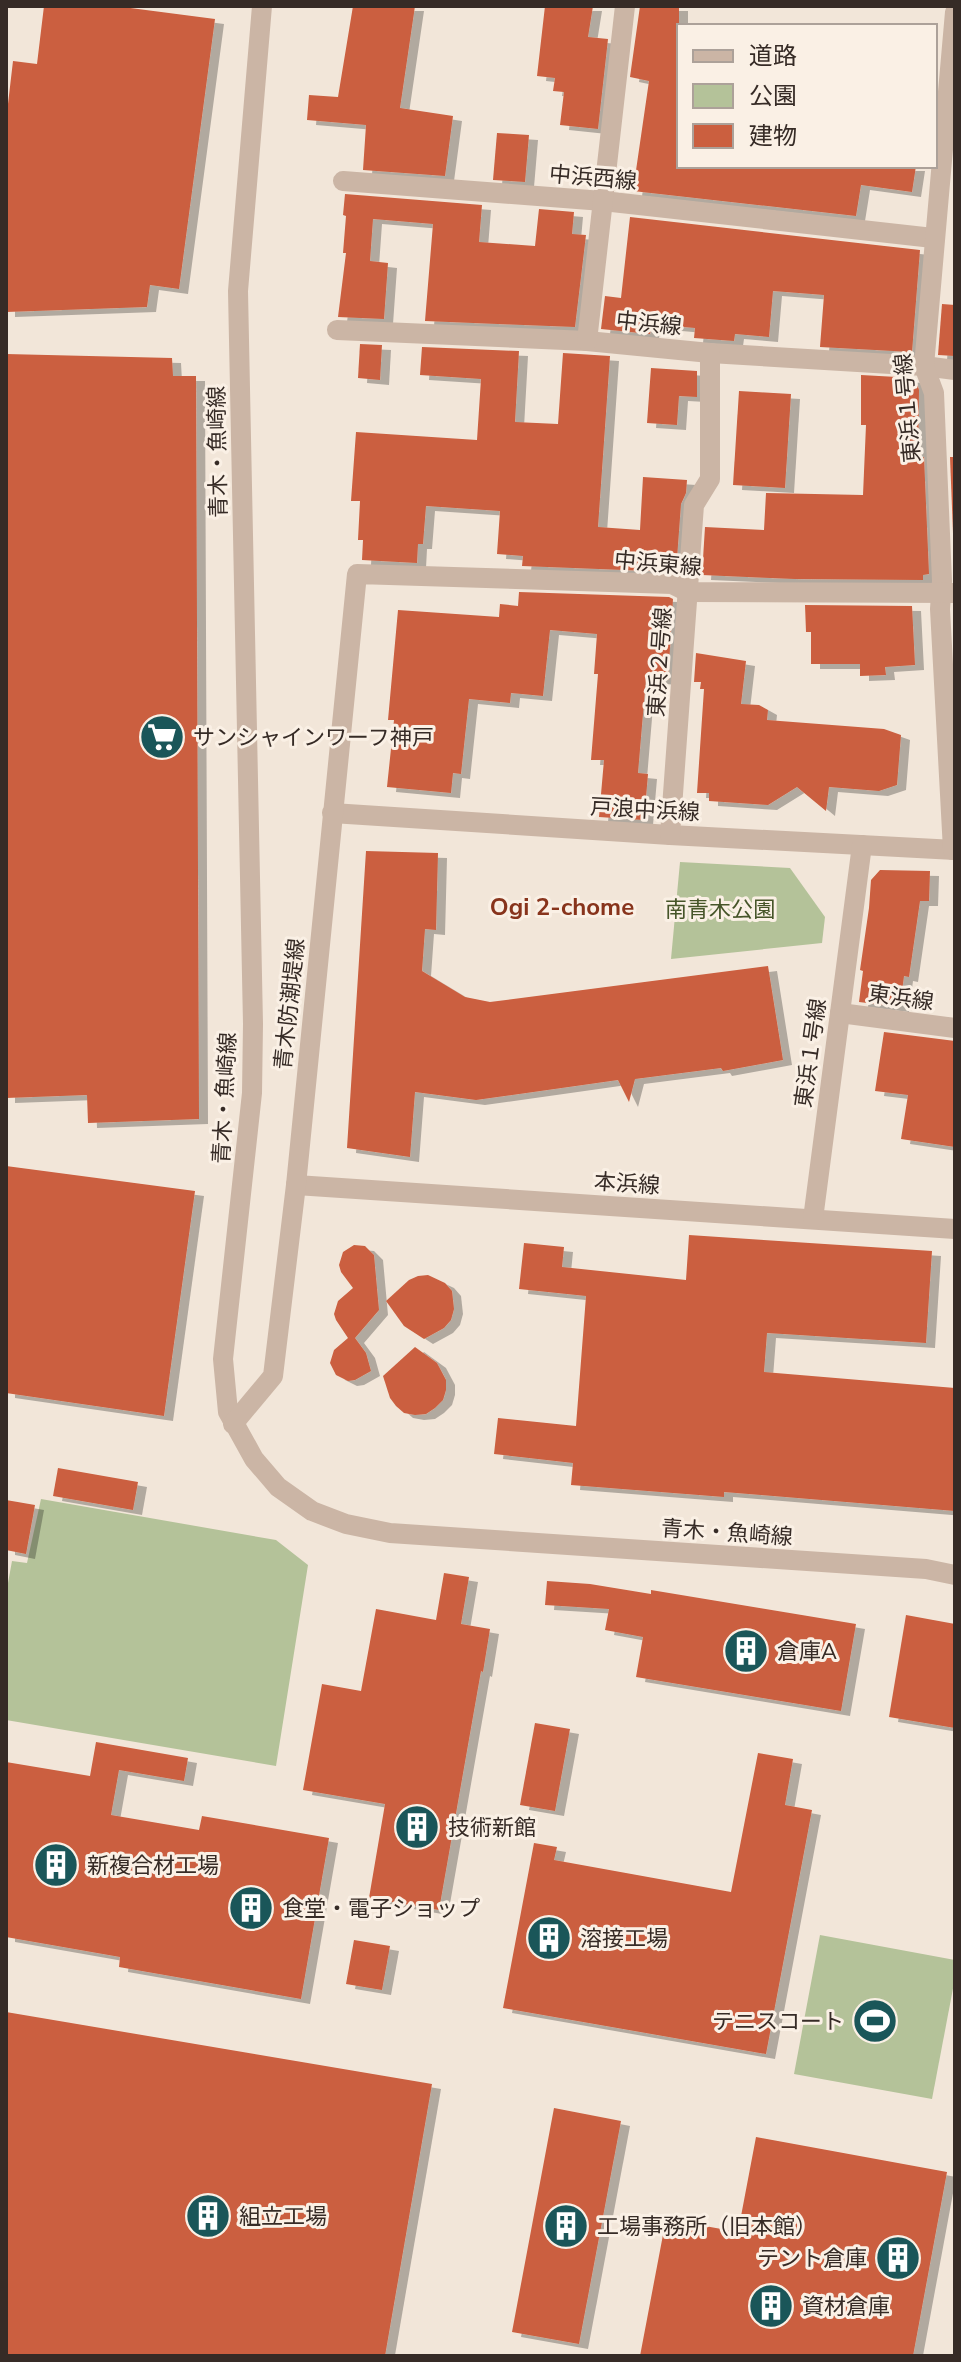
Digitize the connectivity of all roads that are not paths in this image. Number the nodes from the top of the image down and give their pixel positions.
1 (262, 6) edge
2 (625, 6) edge
3 (955, 12) edge
4 (343, 181) dead end
5 (603, 201) junction
6 (933, 238) junction
7 (337, 330) dead end
8 (587, 341) junction
9 (710, 353) junction
10 (924, 366) junction
11 (955, 370) edge
12 (357, 574) joint
13 (688, 592) junction
14 (948, 592) edge
15 (332, 813) junction
16 (670, 835) junction
17 (862, 845) junction
18 (954, 850) edge
19 (840, 1013) junction
20 (955, 1028) edge
21 (296, 1185) junction
22 (813, 1219) junction
23 (955, 1229) edge
24 (233, 1424) junction
25 (955, 1575) edge

1 - 24 street, 青木・魚崎線
2 - 5 street
3 - 6 street, 東浜１号線
4 - 5 street, 中浜西線
5 - 6 street, 中浜西線
5 - 8 street
6 - 10 street, 東浜１号線
7 - 8 street, 中浜線
8 - 9 street, 中浜線
9 - 10 street, 中浜線
9 - 13 street, 東浜２号線
10 - 11 street, 中浜線
10 - 14 street, 東浜１号線
12 - 13 street, 中浜東線
12 - 15 street, 青木防潮堤線
13 - 14 street, 中浜東線
13 - 16 street, 東浜２号線
14 - 18 street, 東浜１号線
15 - 16 street, 戸浪中浜線
15 - 21 street, 青木防潮堤線
16 - 17 street, 戸浪中浜線
17 - 18 street, 戸浪中浜線
17 - 19 street, 東浜１号線
19 - 20 street, 東浜線
19 - 22 street, 東浜１号線
21 - 22 street, 本浜線
21 - 24 street, 青木防潮堤線
22 - 23 street, 本浜線
24 - 25 street, 青木・魚崎線

